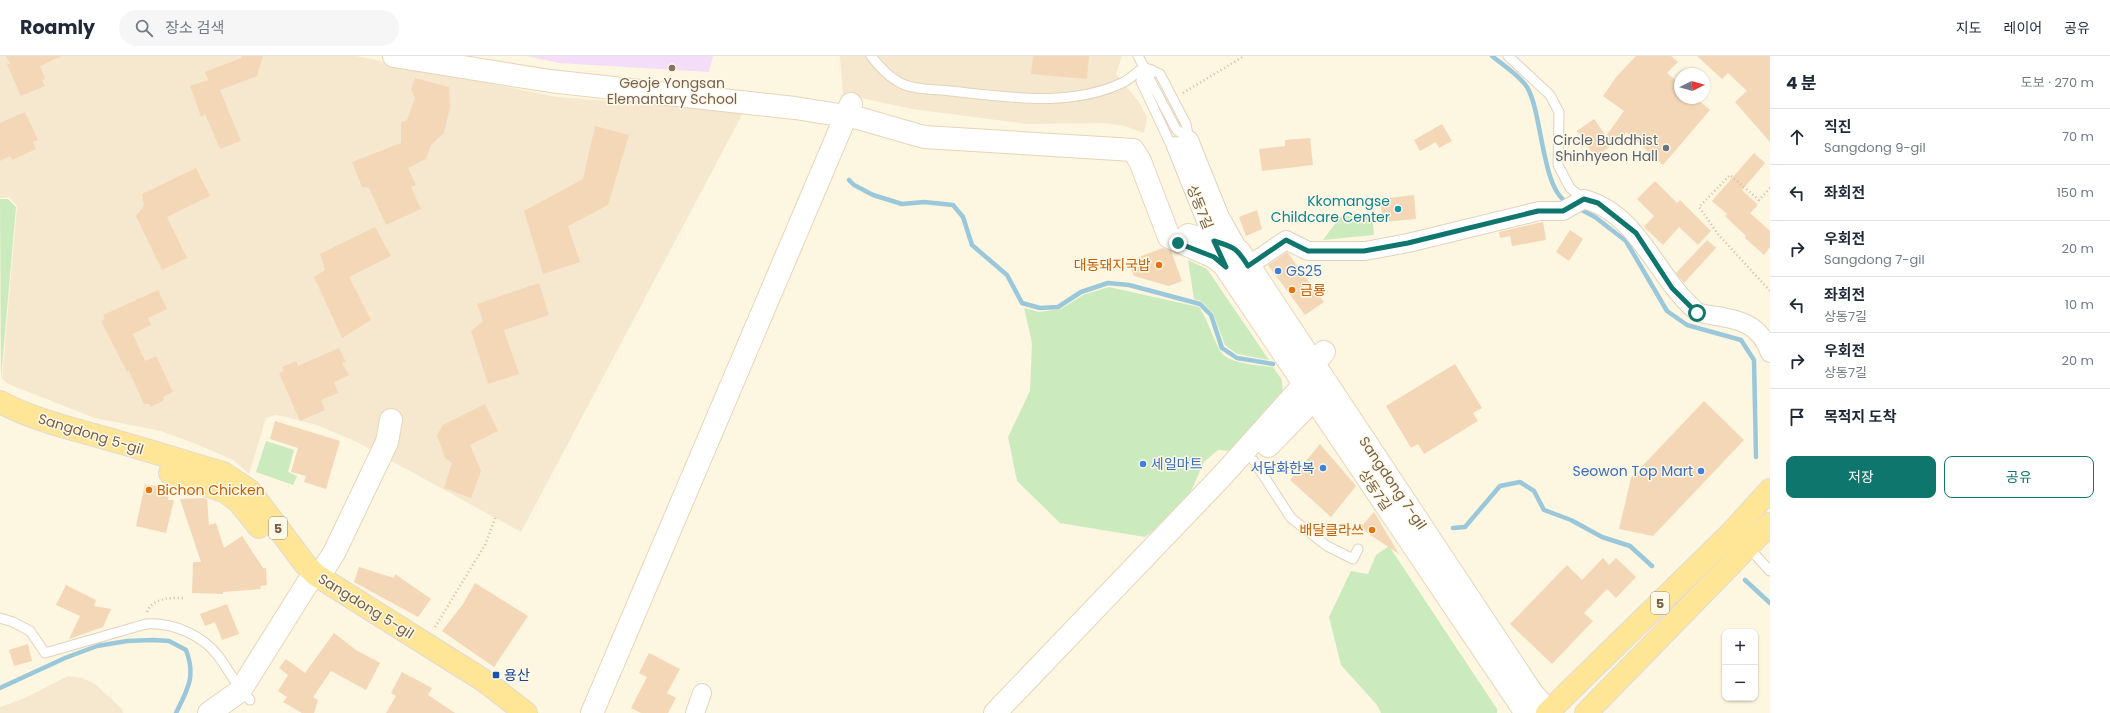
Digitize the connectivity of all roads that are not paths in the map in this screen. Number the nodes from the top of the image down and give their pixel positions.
1 (394, 56) edge
2 (466, 56) edge
3 (870, 56) edge
4 (1138, 56) edge
5 (1508, 56) edge
6 (1148, 68) junction
7 (854, 111) junction
8 (1182, 143) junction
9 (1584, 199) junction
10 (1200, 209) junction
11 (1174, 230) junction
12 (1214, 241) junction
13 (1237, 262) junction
14 (1770, 353) edge
15 (1318, 373) junction
16 (0, 402) edge
17 (0, 417) edge
18 (396, 421) dead end
19 (1254, 461) junction
20 (1770, 490) edge
21 (1770, 524) edge
22 (1740, 539) junction
23 (1358, 549) dead end
24 (1770, 571) edge
25 (317, 584) junction
26 (1648, 614) junction
27 (0, 618) edge
28 (702, 693) dead end
29 (245, 696) junction
30 (1524, 705) edge
31 (222, 711) edge
32 (1549, 712) edge
33 (504, 713) edge
34 (526, 713) edge
35 (592, 713) edge
36 (606, 713) edge
37 (695, 713) edge
38 (995, 713) edge
39 (1014, 713) edge
40 (1586, 713) edge

1 - 7 street
2 - 7 street
3 - 6 lane
4 - 6 lane
5 - 9 lane
6 - 8 lane
6 - 8 lane
7 - 11 street
7 - 35 street
7 - 36 street
8 - 10 street, 상동7길
8 - 13 street, Sangdong 7-gil
9 - 13 street
9 - 14 street
10 - 11 street
10 - 12 street, 상동7길
11 - 12 street
11 - 13 street, 상동7길
12 - 13 street
13 - 15 street, Sangdong 7-gil
15 - 19 street
15 - 30 street, Sangdong 7-gil
15 - 38 street
16 - 25 main road, Sangdong 5-gil / 5
17 - 25 main road, Sangdong 5-gil / 5
18 - 25 street
19 - 23 lane
19 - 39 street
20 - 22 main road, 5
21 - 22 main road, 5
22 - 24 lane
22 - 26 main road, 5
22 - 40 main road, 5
25 - 29 street
25 - 33 main road, Sangdong 5-gil / 5
25 - 34 main road, Sangdong 5-gil / 5
26 - 30 street
26 - 32 main road, 5
27 - 29 lane
28 - 37 street
29 - 31 street
30 - 32 street, Sangdong 7-gil

